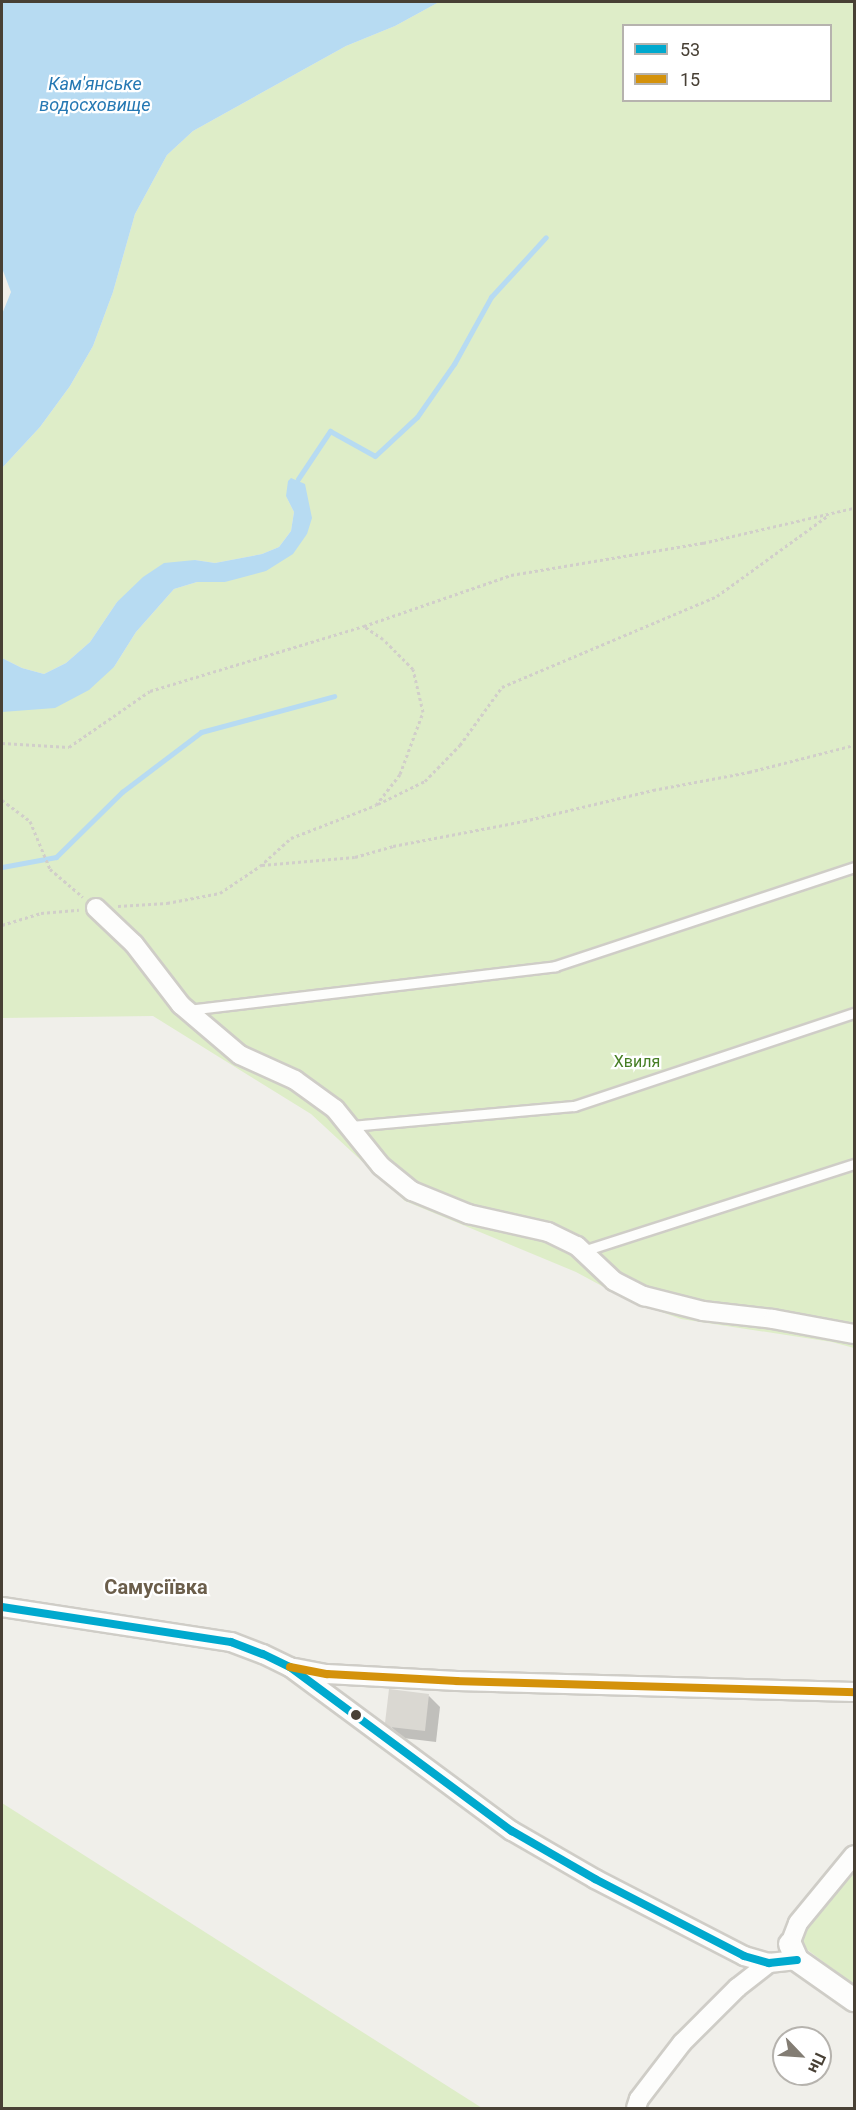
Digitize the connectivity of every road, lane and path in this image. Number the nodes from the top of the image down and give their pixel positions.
1 (855, 508) edge
2 (831, 513) junction
3 (364, 626) junction
4 (2, 743) edge
5 (855, 745) edge
6 (2, 800) edge
7 (376, 805) junction
8 (260, 866) junction
9 (855, 867) edge
10 (96, 908) junction
11 (2, 925) edge
12 (186, 1010) junction
13 (855, 1013) edge
14 (350, 1126) junction
15 (855, 1164) edge
16 (581, 1251) junction
17 (855, 1334) edge
18 (2, 1608) edge
19 (290, 1667) junction
20 (855, 1692) edge
21 (855, 1855) edge
22 (794, 1952) junction
23 (769, 1963) junction
24 (855, 2000) edge
25 (636, 2109) edge

1 - 2 path
2 - 3 path
2 - 7 path
3 - 4 path
3 - 7 path
5 - 8 path
6 - 10 path
7 - 8 path
8 - 10 path
9 - 12 lane
10 - 11 path
10 - 12 street
12 - 14 street
13 - 14 lane
14 - 16 street
15 - 16 lane
16 - 17 street
18 - 19 street
19 - 20 street
19 - 23 street
21 - 22 street
22 - 23 street
22 - 24 street
23 - 25 street

